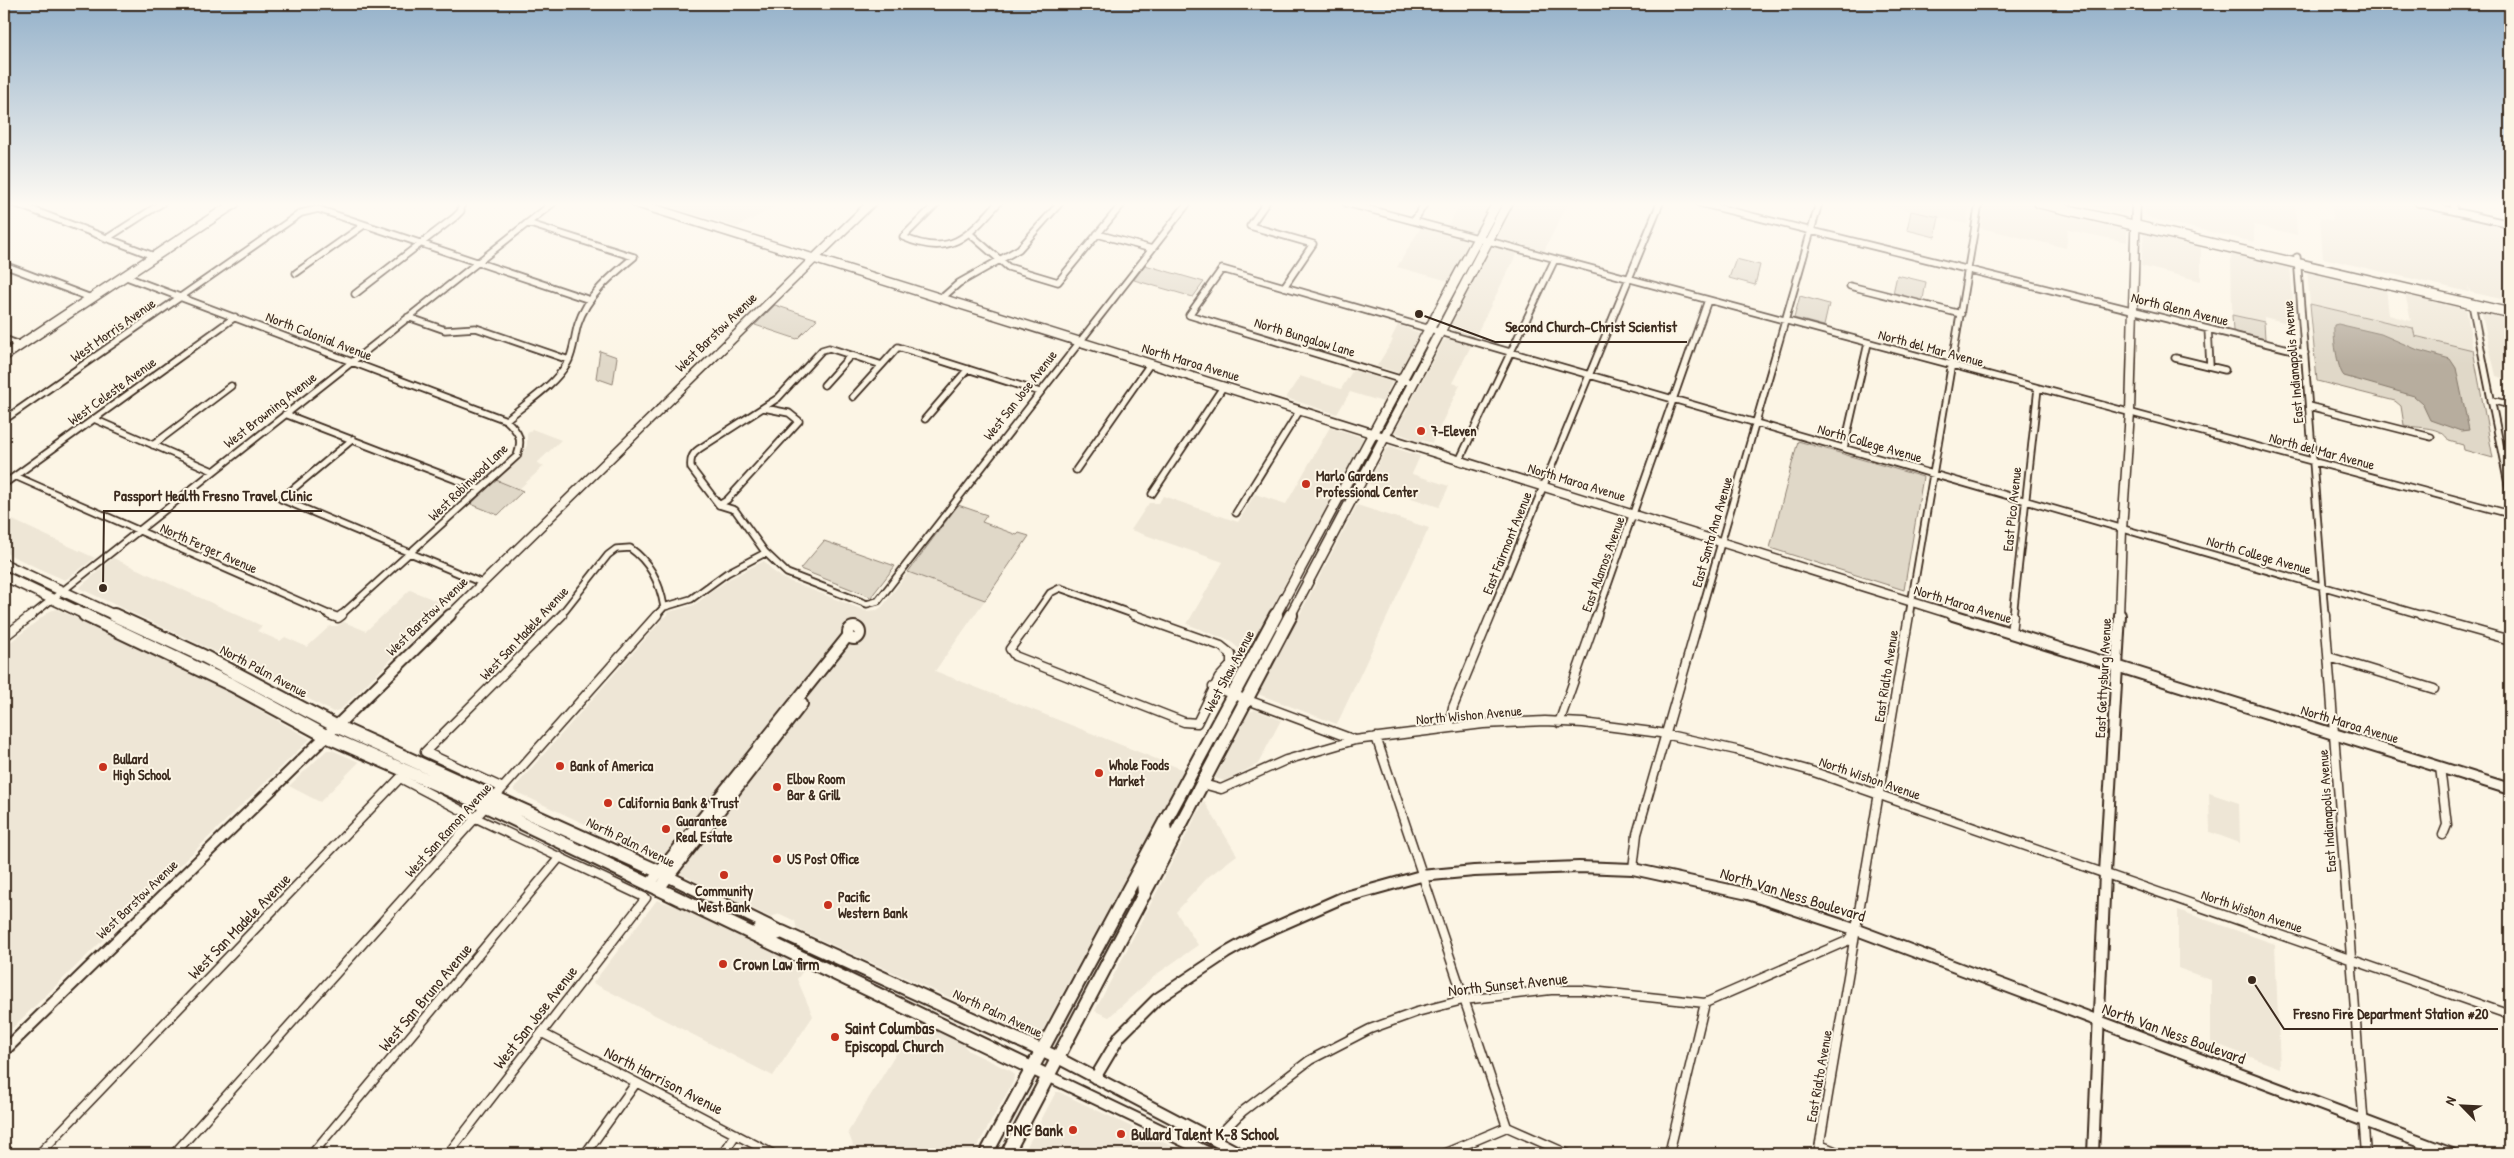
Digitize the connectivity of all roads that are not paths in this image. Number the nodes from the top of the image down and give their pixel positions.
1 (152, 257) edge
2 (237, 257) edge
3 (319, 257) edge
4 (403, 257) edge
5 (458, 257) edge
6 (483, 257) edge
7 (634, 257) edge
8 (810, 257) edge
9 (996, 257) edge
10 (1006, 257) edge
11 (1078, 257) edge
12 (1146, 257) edge
13 (1304, 257) edge
14 (1468, 257) edge
15 (1480, 257) edge
16 (1548, 257) edge
17 (1638, 257) edge
18 (1804, 257) edge
19 (1919, 257) edge
20 (1971, 257) edge
21 (2134, 257) edge
22 (2285, 257) edge
23 (813, 258) junction
24 (1555, 259) junction
25 (2298, 260) junction
26 (1000, 261) junction
27 (475, 263) junction
28 (4, 264) edge
29 (1969, 269) junction
30 (296, 273) dead end
31 (124, 276) junction
32 (1630, 278) junction
33 (1058, 282) joint
34 (1850, 286) dead end
35 (1284, 287) junction
36 (355, 294) dead end
37 (179, 297) junction
38 (91, 298) junction
39 (943, 298) junction
40 (590, 300) junction
41 (1708, 300) junction
42 (2469, 300) junction
43 (2510, 307) edge
44 (2132, 310) junction
45 (2510, 313) edge
46 (1961, 314) junction
47 (1189, 315) joint
48 (235, 317) junction
49 (408, 317) junction
50 (1786, 321) junction
51 (2208, 329) junction
52 (1429, 330) junction
53 (1440, 333) junction
54 (4, 339) edge
55 (1079, 341) junction
56 (1868, 343) junction
57 (20, 346) junction
58 (1511, 353) junction
59 (2305, 353) junction
60 (851, 355) junction
61 (4, 356) edge
62 (2175, 358) dead end
63 (568, 360) junction
64 (352, 362) junction
65 (1150, 364) junction
66 (1950, 364) junction
67 (882, 365) junction
68 (2210, 366) junction
69 (968, 369) junction
70 (2225, 370) dead end
71 (1590, 376) junction
72 (1402, 380) junction
73 (1413, 383) junction
74 (824, 385) dead end
75 (231, 386) dead end
76 (1223, 387) junction
77 (2038, 388) junction
78 (1040, 392) junction
79 (853, 397) dead end
80 (1673, 399) junction
81 (2491, 400) junction
82 (2510, 405) edge
83 (2309, 406) junction
84 (764, 408) junction
85 (1300, 410) junction
86 (2130, 412) junction
87 (285, 414) junction
88 (925, 419) dead end
89 (4, 420) edge
90 (94, 420) junction
91 (506, 420) junction
92 (1756, 423) junction
93 (1374, 433) junction
94 (1385, 437) junction
95 (2430, 437) dead end
96 (353, 439) junction
97 (153, 445) junction
98 (1844, 448) junction
99 (1460, 459) junction
100 (2314, 460) junction
101 (1076, 470) dead end
102 (214, 471) junction
103 (1932, 474) junction
104 (15, 476) junction
105 (4, 484) edge
106 (1543, 487) junction
107 (480, 489) junction
108 (1152, 494) dead end
109 (2510, 494) edge
110 (2025, 502) junction
111 (719, 505) junction
112 (1236, 513) dead end
113 (1634, 514) junction
114 (2510, 514) edge
115 (2122, 530) junction
116 (138, 531) junction
117 (1722, 542) junction
118 (411, 553) junction
119 (765, 553) junction
120 (4, 564) edge
121 (4, 576) edge
122 (482, 583) junction
123 (2324, 586) junction
124 (61, 592) junction
125 (52, 599) junction
126 (1911, 602) junction
127 (664, 607) junction
128 (338, 618) joint
129 (2011, 633) junction
130 (4, 637) edge
131 (850, 637) dead end
132 (2510, 640) edge
133 (183, 647) junction
134 (172, 656) junction
135 (2329, 657) junction
136 (2118, 666) junction
137 (1213, 687) junction
138 (2434, 689) dead end
139 (1234, 694) junction
140 (1247, 699) junction
141 (1559, 723) junction
142 (336, 726) junction
143 (1448, 728) junction
144 (2334, 734) junction
145 (1667, 735) junction
146 (326, 736) junction
147 (1376, 737) junction
148 (1355, 740) junction
149 (2440, 767) junction
150 (1203, 784) junction
151 (2510, 789) edge
152 (499, 792) junction
153 (1880, 794) junction
154 (486, 806) junction
155 (476, 818) junction
156 (1164, 825) junction
157 (2443, 835) dead end
158 (560, 857) junction
159 (1633, 869) junction
160 (2105, 873) junction
161 (664, 874) junction
162 (1421, 876) junction
163 (654, 887) junction
164 (1144, 896) junction
165 (688, 904) junction
166 (1857, 930) junction
167 (782, 932) junction
168 (2351, 959) junction
169 (1463, 1000) junction
170 (1705, 1003) junction
171 (2510, 1015) edge
172 (2098, 1022) junction
173 (542, 1033) junction
174 (4, 1051) edge
175 (1043, 1051) junction
176 (1058, 1058) junction
177 (1033, 1069) junction
178 (1048, 1076) junction
179 (1095, 1078) junction
180 (636, 1083) junction
181 (2363, 1121) junction
182 (1507, 1127) junction
183 (736, 1134) junction
184 (1214, 1140) junction
185 (4, 1149) edge
186 (1819, 1150) edge
187 (12, 1154) edge
188 (39, 1154) edge
189 (174, 1154) edge
190 (312, 1154) edge
191 (448, 1154) edge
192 (585, 1154) edge
193 (723, 1154) edge
194 (773, 1154) edge
195 (986, 1154) edge
196 (1007, 1154) edge
197 (1211, 1154) edge
198 (1242, 1154) edge
199 (1444, 1154) edge
200 (1568, 1154) edge
201 (1669, 1154) edge
202 (1842, 1154) edge
203 (2093, 1154) edge
204 (2366, 1154) edge
205 (2452, 1154) edge

1 - 31 main road
2 - 37 street, West Morris Avenue
3 - 30 street
4 - 36 street
5 - 27 street
6 - 27 street, West Browning Avenue
7 - 40 street
8 - 23 street, North Maroa Avenue
9 - 26 street
10 - 26 street
11 - 33 street
12 - 55 street, West San Jose Avenue
13 - 35 street
14 - 52 main road, West Shaw Avenue
15 - 53 main road, West Shaw Avenue
16 - 24 street, North del Mar Avenue
17 - 32 street, East Fairmont Avenue
18 - 50 street, East Santa Ana Avenue
19 - 29 street, North Glenn Avenue
20 - 29 street, East Rialto Avenue
21 - 44 street, East Gettysburg Avenue
22 - 25 main road
23 - 39 street, North Maroa Avenue
23 - 122 street, West Barstow Avenue
24 - 32 street, North del Mar Avenue
24 - 58 street
25 - 42 main road
25 - 42 main road
25 - 59 street, East Indianapolis Avenue
26 - 33 street
26 - 39 street
27 - 40 street
27 - 49 street, West Browning Avenue
28 - 38 street
29 - 44 street, North Glenn Avenue
29 - 46 street, East Rialto Avenue
31 - 37 street, North Colonial Avenue
31 - 38 main road
32 - 41 street, North del Mar Avenue
32 - 71 street, East Fairmont Avenue
34 - 46 street
35 - 47 street, North College Avenue
35 - 52 street, North College Avenue
37 - 48 street, North Colonial Avenue
37 - 89 street, West Morris Avenue
38 - 57 main road
39 - 55 street, North Maroa Avenue
40 - 63 street
41 - 50 street, North del Mar Avenue
41 - 80 street, East Alamos Avenue
42 - 43 main road
42 - 45 main road
42 - 81 street
44 - 51 street, North Glenn Avenue
44 - 86 street, East Gettysburg Avenue
46 - 66 street, East Rialto Avenue
47 - 72 street, North Bungalow Lane
48 - 64 street, North Colonial Avenue
48 - 90 street, West Celeste Avenue
49 - 63 street
49 - 64 street, West Browning Avenue
50 - 56 street, North del Mar Avenue
50 - 92 street, East Santa Ana Avenue
51 - 59 street, North Glenn Avenue
51 - 68 street
52 - 53 street, North College Avenue
52 - 72 main road, West Shaw Avenue
53 - 58 street, North College Avenue
53 - 73 main road, West Shaw Avenue
54 - 57 street
55 - 65 street, North Maroa Avenue
55 - 78 street, West San Jose Avenue
56 - 66 street, North del Mar Avenue
56 - 98 street
57 - 61 main road
58 - 71 street, North College Avenue
58 - 99 street
59 - 83 street, East Indianapolis Avenue
60 - 67 street
60 - 74 street
60 - 84 street
62 - 68 street
63 - 91 street
64 - 87 street, West Browning Avenue
64 - 91 street, North Colonial Avenue
65 - 76 street, North Maroa Avenue
65 - 101 street
66 - 77 street, North del Mar Avenue
66 - 103 street, East Rialto Avenue
67 - 69 street
67 - 79 street
68 - 70 street
69 - 78 street
69 - 88 street
71 - 80 street, North College Avenue
71 - 106 street, East Fairmont Avenue
72 - 73 street, North Bungalow Lane
72 - 93 main road, West Shaw Avenue
73 - 94 main road, West Shaw Avenue
75 - 97 street
76 - 85 street, North Maroa Avenue
76 - 108 street
77 - 86 street, North del Mar Avenue
77 - 110 street, East Pico Avenue
78 - 119 street, West San Jose Avenue
80 - 92 street, North College Avenue
80 - 113 street, East Alamos Avenue
81 - 82 street
81 - 109 street
83 - 95 street
83 - 100 street, East Indianapolis Avenue
84 - 111 street
84 - 111 street
85 - 93 street, North Maroa Avenue
85 - 112 street
86 - 100 street, North del Mar Avenue
86 - 115 street, East Gettysburg Avenue
87 - 96 street
87 - 102 street, West Browning Avenue
90 - 97 street
90 - 104 street, West Celeste Avenue
91 - 107 street, West Robinwood Lane
92 - 98 street, North College Avenue
92 - 117 street, East Santa Ana Avenue
93 - 94 street, North Maroa Avenue
93 - 139 main road, West Shaw Avenue
94 - 99 street, North Maroa Avenue
94 - 140 main road, West Shaw Avenue
96 - 107 street
96 - 118 street
97 - 102 street
98 - 103 street, North College Avenue
99 - 106 street, North Maroa Avenue
100 - 114 street, North del Mar Avenue
100 - 123 street, East Indianapolis Avenue
102 - 116 street, West Browning Avenue
103 - 110 street, North College Avenue
103 - 126 street, East Rialto Avenue
104 - 105 street, West Celeste Avenue
104 - 116 street, North Ferger Avenue
106 - 113 street, North Maroa Avenue
106 - 143 street, East Fairmont Avenue
107 - 118 street, West Robinwood Lane
110 - 115 street, North College Avenue
110 - 129 street, East Pico Avenue
111 - 119 street
113 - 117 street, North Maroa Avenue
113 - 141 street, East Alamos Avenue
115 - 123 street, North College Avenue
115 - 136 street, East Gettysburg Avenue
116 - 124 street, West Browning Avenue
116 - 128 street, North Ferger Avenue
117 - 126 street, North Maroa Avenue
117 - 145 street, East Santa Ana Avenue
118 - 122 street
118 - 128 street, West Robinwood Lane
119 - 127 street
120 - 124 main road, North Palm Avenue
121 - 125 main road, North Palm Avenue
122 - 142 street, West Barstow Avenue
123 - 132 street, North College Avenue
123 - 135 street, East Indianapolis Avenue
124 - 125 street, West Browning Avenue
124 - 133 main road, North Palm Avenue
125 - 130 street, West Browning Avenue
125 - 134 main road, North Palm Avenue
126 - 129 street, North Maroa Avenue
126 - 153 street, East Rialto Avenue
127 - 152 street, West San Ramon Avenue
127 - 152 street, West San Madele Avenue
129 - 136 street, North Maroa Avenue
131 - 161 street
133 - 134 street
133 - 142 main road, North Palm Avenue
134 - 146 main road, North Palm Avenue
135 - 138 street
135 - 144 street, East Indianapolis Avenue
136 - 144 street, North Maroa Avenue
136 - 160 street, East Gettysburg Avenue
137 - 137 street
137 - 139 street
139 - 140 street
139 - 156 main road, West Shaw Avenue
140 - 148 street
140 - 150 main road, West Shaw Avenue
141 - 143 street, North Wishon Avenue
141 - 145 street, North Wishon Avenue
142 - 146 street, West Barstow Avenue
142 - 152 main road, North Palm Avenue
143 - 147 street, North Wishon Avenue
144 - 149 street, North Maroa Avenue
144 - 168 street, East Indianapolis Avenue
145 - 153 street, North Wishon Avenue
145 - 159 street, East Santa Ana Avenue
146 - 154 main road, North Palm Avenue
146 - 174 street, West Barstow Avenue
147 - 148 street, North Wishon Avenue
147 - 162 street
148 - 150 street, North Wishon Avenue
149 - 151 street, North Maroa Avenue
149 - 157 street
150 - 164 main road, West Shaw Avenue
152 - 154 street, West San Ramon Avenue
152 - 161 main road, North Palm Avenue
153 - 160 street, North Wishon Avenue
153 - 166 street, East Rialto Avenue
154 - 155 street, West San Ramon Avenue
154 - 163 main road, North Palm Avenue
155 - 158 street
155 - 188 street, West San Madele Avenue
155 - 189 street, West San Ramon Avenue
156 - 164 main road
156 - 175 main road, West Shaw Avenue
158 - 173 street, West San Jose Avenue
158 - 190 street, West San Bruno Avenue
159 - 162 street, North Van Ness Boulevard
159 - 166 street, North Van Ness Boulevard
160 - 168 street, North Wishon Avenue
160 - 172 street, East Gettysburg Avenue
161 - 163 street
161 - 167 street, North Palm Avenue
162 - 169 street
162 - 179 street, North Van Ness Boulevard
163 - 165 main road, North Palm Avenue
164 - 176 main road, West Shaw Avenue
165 - 167 main road
165 - 177 main road, North Palm Avenue
166 - 170 street, North Sunset Avenue
166 - 172 street, North Van Ness Boulevard
166 - 186 street, East Rialto Avenue
167 - 175 main road, North Palm Avenue
168 - 171 street, North Wishon Avenue
168 - 181 street, East Indianapolis Avenue
169 - 170 street, North Sunset Avenue
169 - 182 street
169 - 184 street, North Sunset Avenue
170 - 201 street
172 - 181 street, North Van Ness Boulevard
172 - 203 street, East Gettysburg Avenue
173 - 180 street, North Harrison Avenue
173 - 191 street, West San Jose Avenue
175 - 176 main road, North Palm Avenue
175 - 177 main road, West Shaw Avenue
176 - 178 main road, West Shaw Avenue
176 - 179 street, North Palm Avenue
177 - 178 main road, North Palm Avenue
177 - 195 main road, West Shaw Avenue
178 - 196 main road, West Shaw Avenue
178 - 197 street, North Palm Avenue
179 - 184 main road, North Palm Avenue
180 - 183 street, North Harrison Avenue
180 - 192 street
181 - 204 street, East Indianapolis Avenue
181 - 205 street, North Van Ness Boulevard
182 - 199 street
182 - 200 street
183 - 193 street
183 - 194 street, North Harrison Avenue
184 - 198 main road, North Palm Avenue
185 - 187 street
186 - 202 street

